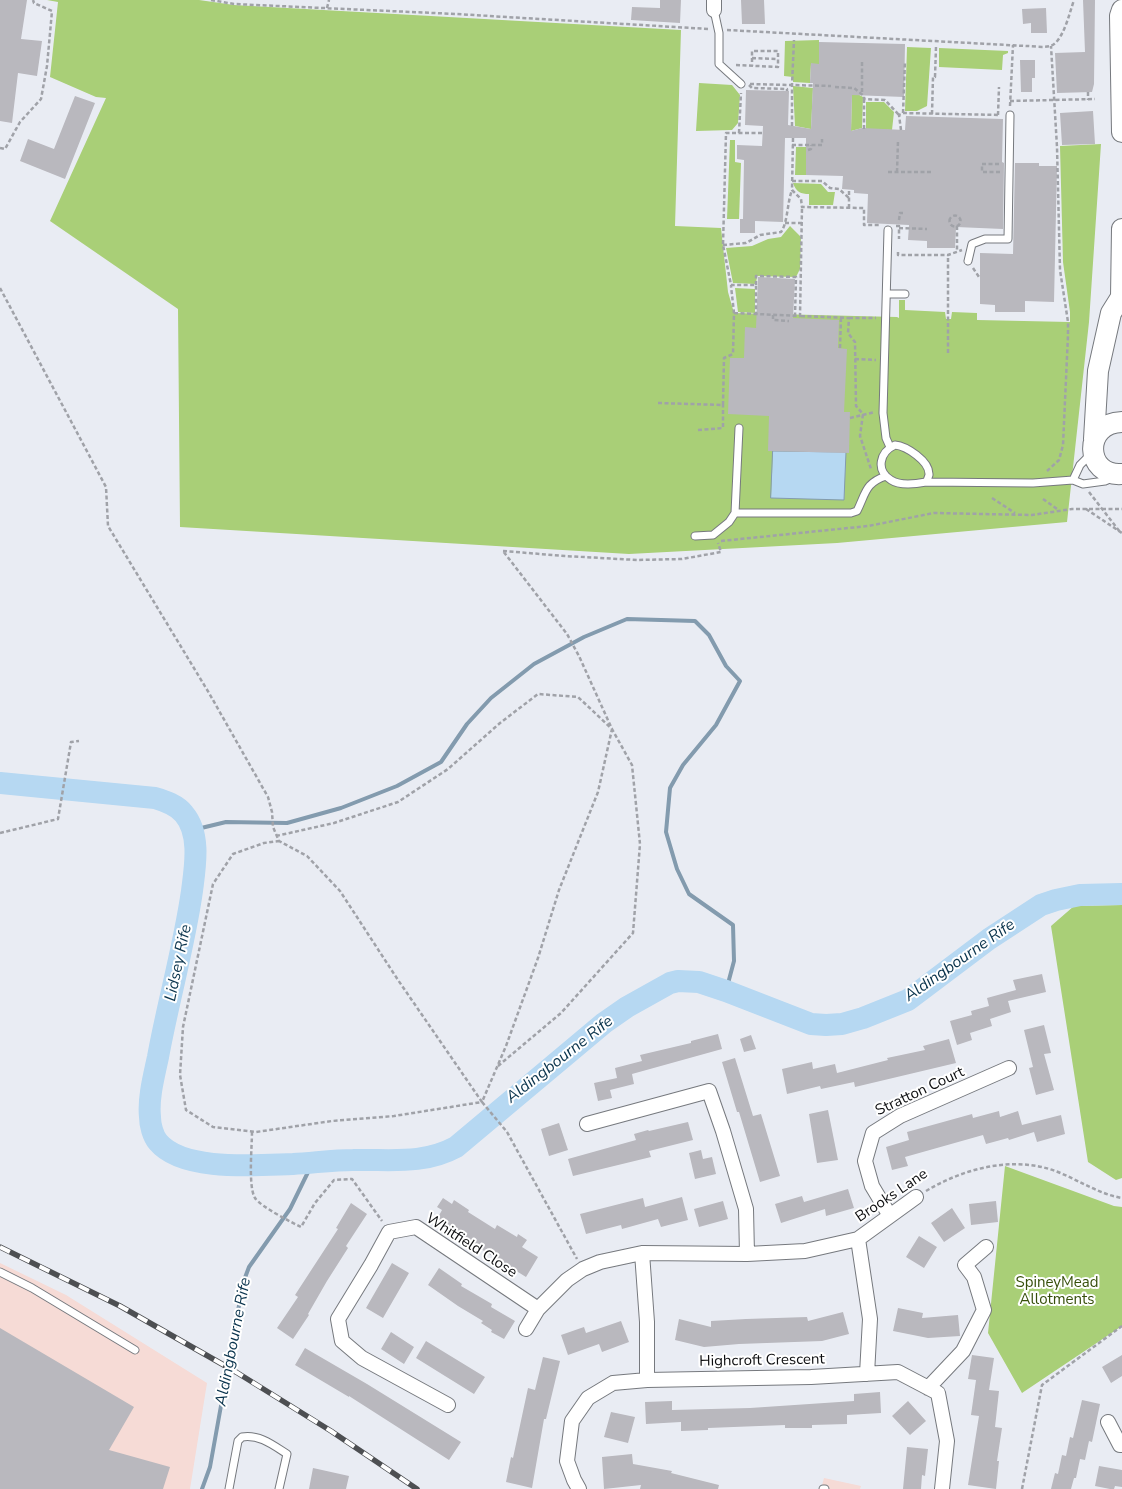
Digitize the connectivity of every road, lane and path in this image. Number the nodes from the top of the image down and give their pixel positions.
1 (33, 0) edge
2 (211, 0) edge
3 (329, 0) edge
4 (1074, 0) edge
5 (714, 5) edge
6 (327, 8) junction
7 (1118, 9) edge
8 (704, 28) dead end
9 (736, 30) dead end
10 (794, 40) dead end
11 (1012, 46) junction
12 (1051, 46) junction
13 (936, 47) dead end
14 (752, 58) junction
15 (778, 59) junction
16 (905, 61) dead end
17 (862, 62) dead end
18 (719, 64) junction
19 (752, 66) junction
20 (741, 84) junction
21 (792, 85) junction
22 (999, 87) dead end
23 (752, 88) dead end
24 (787, 91) dead end
25 (1088, 92) dead end
26 (862, 94) junction
27 (864, 99) junction
28 (1095, 99) dead end
29 (1088, 100) junction
30 (1054, 101) junction
31 (903, 113) junction
32 (932, 114) junction
33 (899, 115) junction
34 (998, 115) junction
35 (1010, 115) joint
36 (792, 126) dead end
37 (864, 128) dead end
38 (901, 130) dead end
39 (1122, 132) edge
40 (739, 133) junction
41 (762, 134) dead end
42 (793, 138) dead end
43 (822, 139) dead end
44 (898, 141) dead end
45 (1057, 141) junction
46 (1061, 141) dead end
47 (792, 145) junction
48 (812, 145) junction
49 (822, 145) junction
50 (826, 147) dead end
51 (0, 148) edge
52 (808, 150) dead end
53 (1009, 164) junction
54 (888, 172) dead end
55 (897, 172) junction
56 (933, 172) dead end
57 (1009, 173) junction
58 (792, 180) junction
59 (849, 189) dead end
60 (792, 190) junction
61 (849, 198) junction
62 (802, 207) junction
63 (849, 208) junction
64 (903, 213) dead end
65 (946, 216) dead end
66 (950, 219) junction
67 (785, 222) junction
68 (803, 223) junction
69 (957, 226) junction
70 (887, 227) junction
71 (899, 227) junction
72 (927, 229) dead end
73 (1122, 229) edge
74 (723, 245) junction
75 (957, 252) dead end
76 (968, 261) dead end
77 (731, 285) junction
78 (756, 285) junction
79 (0, 288) edge
80 (801, 290) junction
81 (795, 292) junction
82 (887, 294) junction
83 (905, 294) dead end
84 (1122, 298) edge
85 (734, 313) junction
86 (756, 314) junction
87 (773, 315) junction
88 (795, 316) junction
89 (800, 316) junction
90 (841, 318) junction
91 (849, 318) junction
92 (878, 318) dead end
93 (790, 321) dead end
94 (840, 348) dead end
95 (948, 353) dead end
96 (856, 360) junction
97 (876, 360) dead end
98 (658, 402) dead end
99 (723, 406) junction
100 (874, 413) dead end
101 (863, 414) junction
102 (850, 418) dead end
103 (1122, 422) edge
104 (739, 428) dead end
105 (698, 430) dead end
106 (1093, 445) junction
107 (890, 447) junction
108 (872, 471) dead end
109 (1047, 471) dead end
110 (1121, 475) edge
111 (886, 476) junction
112 (1074, 480) junction
113 (926, 482) junction
114 (1083, 484) junction
115 (992, 498) dead end
116 (1043, 499) dead end
117 (1086, 509) junction
118 (1104, 509) junction
119 (1122, 509) edge
120 (1058, 510) junction
121 (736, 512) junction
122 (1016, 514) junction
123 (1121, 532) edge
124 (696, 536) dead end
125 (612, 729) junction
126 (79, 740) dead end
127 (0, 834) edge
128 (276, 836) junction
129 (279, 841) junction
130 (496, 1067) junction
131 (1009, 1068) dead end
132 (482, 1102) junction
133 (587, 1124) dead end
134 (252, 1132) junction
135 (916, 1197) joint
136 (1122, 1198) edge
137 (890, 1216) junction
138 (389, 1232) junction
139 (858, 1239) junction
140 (986, 1247) dead end
141 (642, 1253) junction
142 (747, 1254) junction
143 (583, 1269) junction
144 (0, 1272) edge
145 (538, 1309) junction
146 (1122, 1326) edge
147 (526, 1329) dead end
148 (135, 1350) dead end
149 (867, 1374) junction
150 (647, 1380) junction
151 (928, 1388) junction
152 (448, 1405) dead end
153 (1108, 1422) dead end
154 (1122, 1445) edge
155 (228, 1489) edge
156 (279, 1489) edge
157 (579, 1489) edge
158 (942, 1489) edge
159 (1022, 1489) edge

1 - 51 path
2 - 6 path
3 - 6 path
4 - 12 path
5 - 18 lane
6 - 8 path
7 - 39 main road
9 - 11 path
10 - 21 path
11 - 12 path
11 - 30 path
12 - 30 path
13 - 32 path
14 - 15 path
14 - 15 path
14 - 19 path
15 - 19 path
16 - 31 path
17 - 26 path
18 - 19 path
18 - 20 lane
20 - 21 path
20 - 40 path
21 - 26 path
21 - 36 path
22 - 34 path
23 - 24 path
25 - 29 path
26 - 27 path
27 - 33 path
27 - 37 path
28 - 29 path
29 - 30 path
30 - 45 path
31 - 32 path
31 - 33 path
32 - 34 path
33 - 38 path
34 - 35 path
35 - 53 lane
40 - 41 path
40 - 74 path
42 - 47 path
43 - 49 path
44 - 55 path
45 - 46 path
45 - 109 path
47 - 48 path
47 - 58 path
48 - 49 path
48 - 52 path
49 - 50 path
53 - 57 lane
53 - 57 path
54 - 55 path
55 - 56 path
57 - 76 lane
58 - 60 path
58 - 61 path
59 - 61 path
60 - 62 path
60 - 67 path
61 - 63 path
62 - 63 path
62 - 68 path
63 - 70 path
64 - 71 path
65 - 66 path
66 - 69 path
66 - 69 path
67 - 68 path
67 - 74 path
68 - 80 path
69 - 75 path
70 - 71 path
70 - 82 lane
71 - 72 path
71 - 95 path
73 - 84 main road
74 - 77 path
77 - 78 path
77 - 85 path
78 - 81 path
78 - 86 path
79 - 128 path
80 - 81 path
80 - 89 path
81 - 88 path
82 - 83 lane
82 - 107 lane
84 - 106 main road
85 - 86 path
85 - 99 path
86 - 87 path
87 - 88 path
87 - 93 path
88 - 89 path
89 - 90 path
90 - 91 path
90 - 94 path
91 - 92 path
91 - 96 path
96 - 97 path
96 - 101 path
98 - 99 path
99 - 105 path
100 - 101 path
101 - 102 path
101 - 108 path
103 - 106 main road
104 - 121 lane
106 - 110 main road
106 - 112 lane
107 - 111 lane
107 - 113 lane
110 - 114 lane
111 - 113 lane
111 - 121 lane
112 - 113 lane
112 - 114 lane
114 - 118 path
115 - 122 path
116 - 120 path
117 - 118 path
117 - 120 path
117 - 123 path
118 - 119 path
118 - 123 path
120 - 122 path
121 - 124 lane
122 - 125 path
125 - 128 path
125 - 130 path
125 - 130 path
126 - 127 path
128 - 129 path
129 - 132 path
129 - 134 path
130 - 132 path
131 - 137 street, Stratton Court
132 - 134 path
132 - 143 path
133 - 142 street
134 - 138 path
135 - 136 path, Brooks Lane
135 - 137 street, Brooks Lane
137 - 139 street, Brooks Lane
138 - 145 street, Whitfield Close
138 - 152 street
139 - 142 street, Brooks Lane
139 - 149 street
140 - 151 street
141 - 142 street, Brooks Lane
141 - 143 street, Brooks Lane
141 - 150 street
143 - 145 street, Brooks Lane
144 - 148 lane
145 - 147 street, Brooks Lane
146 - 159 path
149 - 150 street, Highcroft Crescent
149 - 151 street, Highcroft Crescent
150 - 157 street, Highcroft Crescent
151 - 158 street, Highcroft Crescent
153 - 154 street
155 - 156 lane

